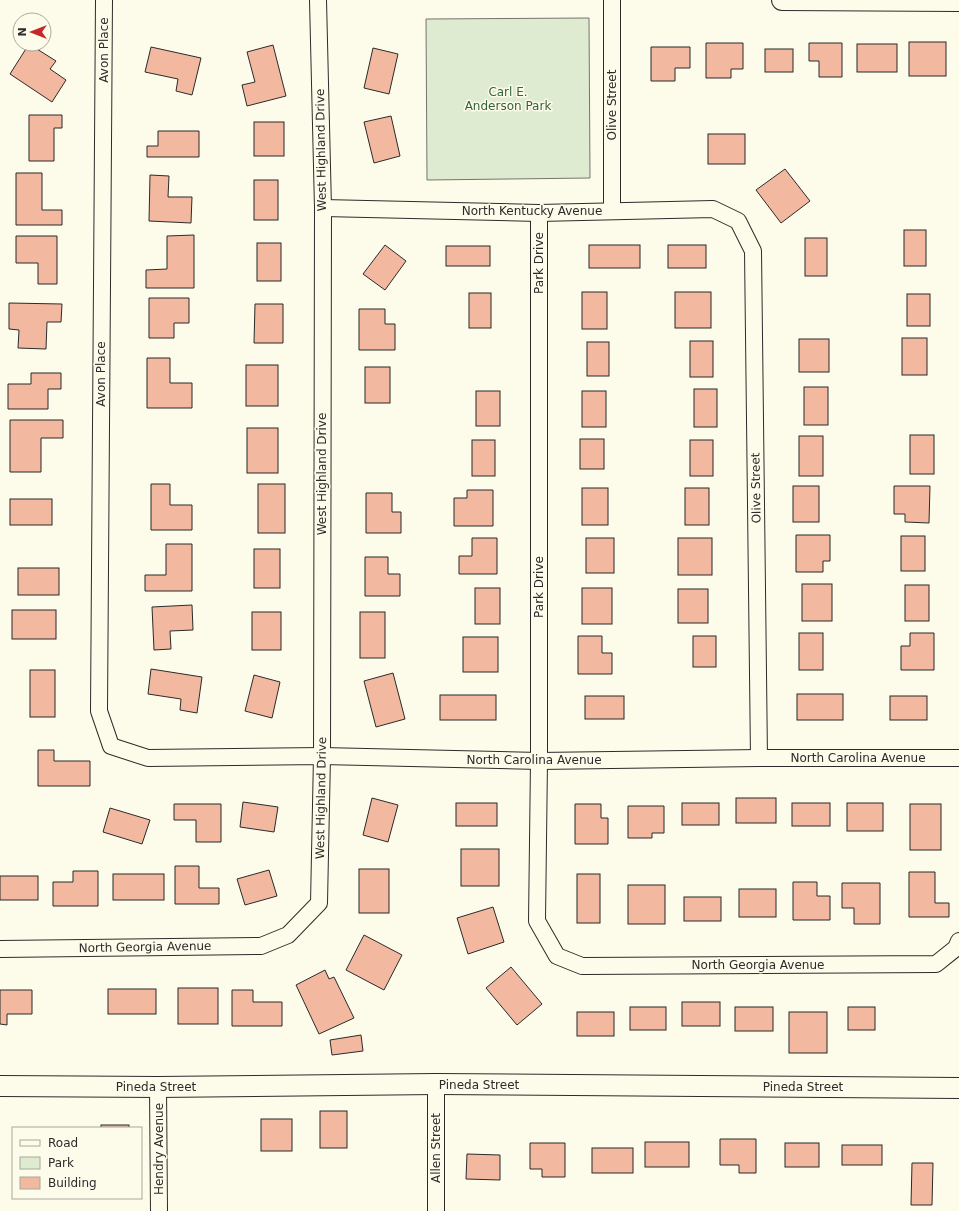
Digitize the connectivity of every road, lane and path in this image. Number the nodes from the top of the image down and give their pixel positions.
1 (104, 0) edge
2 (318, 0) edge
3 (612, 0) edge
4 (782, 0) edge
5 (959, 1) edge
6 (323, 208) junction
7 (612, 210) junction
8 (539, 213) junction
9 (738, 221) joint
10 (111, 746) joint
11 (322, 756) junction
12 (759, 758) junction
13 (959, 758) edge
14 (539, 761) junction
15 (288, 935) joint
16 (957, 945) edge
17 (0, 949) edge
18 (557, 956) joint
19 (436, 1084) junction
20 (0, 1086) edge
21 (158, 1087) junction
22 (959, 1088) edge
23 (159, 1211) edge
24 (436, 1211) edge

1 - 10 street, Avon Place
2 - 6 street, West Highland Drive
3 - 7 street, Olive Street
4 - 5 street
6 - 8 street, North Kentucky Avenue
6 - 11 street, West Highland Drive
7 - 8 street, North Kentucky Avenue
7 - 9 street, North Kentucky Avenue
8 - 14 street, Park Drive
9 - 12 street, Olive Street
10 - 11 street, North Carolina Avenue
11 - 14 street, North Carolina Avenue
11 - 15 street, West Highland Drive
12 - 13 street, North Carolina Avenue
12 - 14 street, North Carolina Avenue
14 - 18 street, Park Drive
15 - 17 street, North Georgia Avenue
16 - 18 street, North Georgia Avenue
19 - 21 street, Pineda Street
19 - 22 street, Pineda Street
19 - 24 street, Allen Street
20 - 21 street, Pineda Street
21 - 23 street, Hendry Avenue

